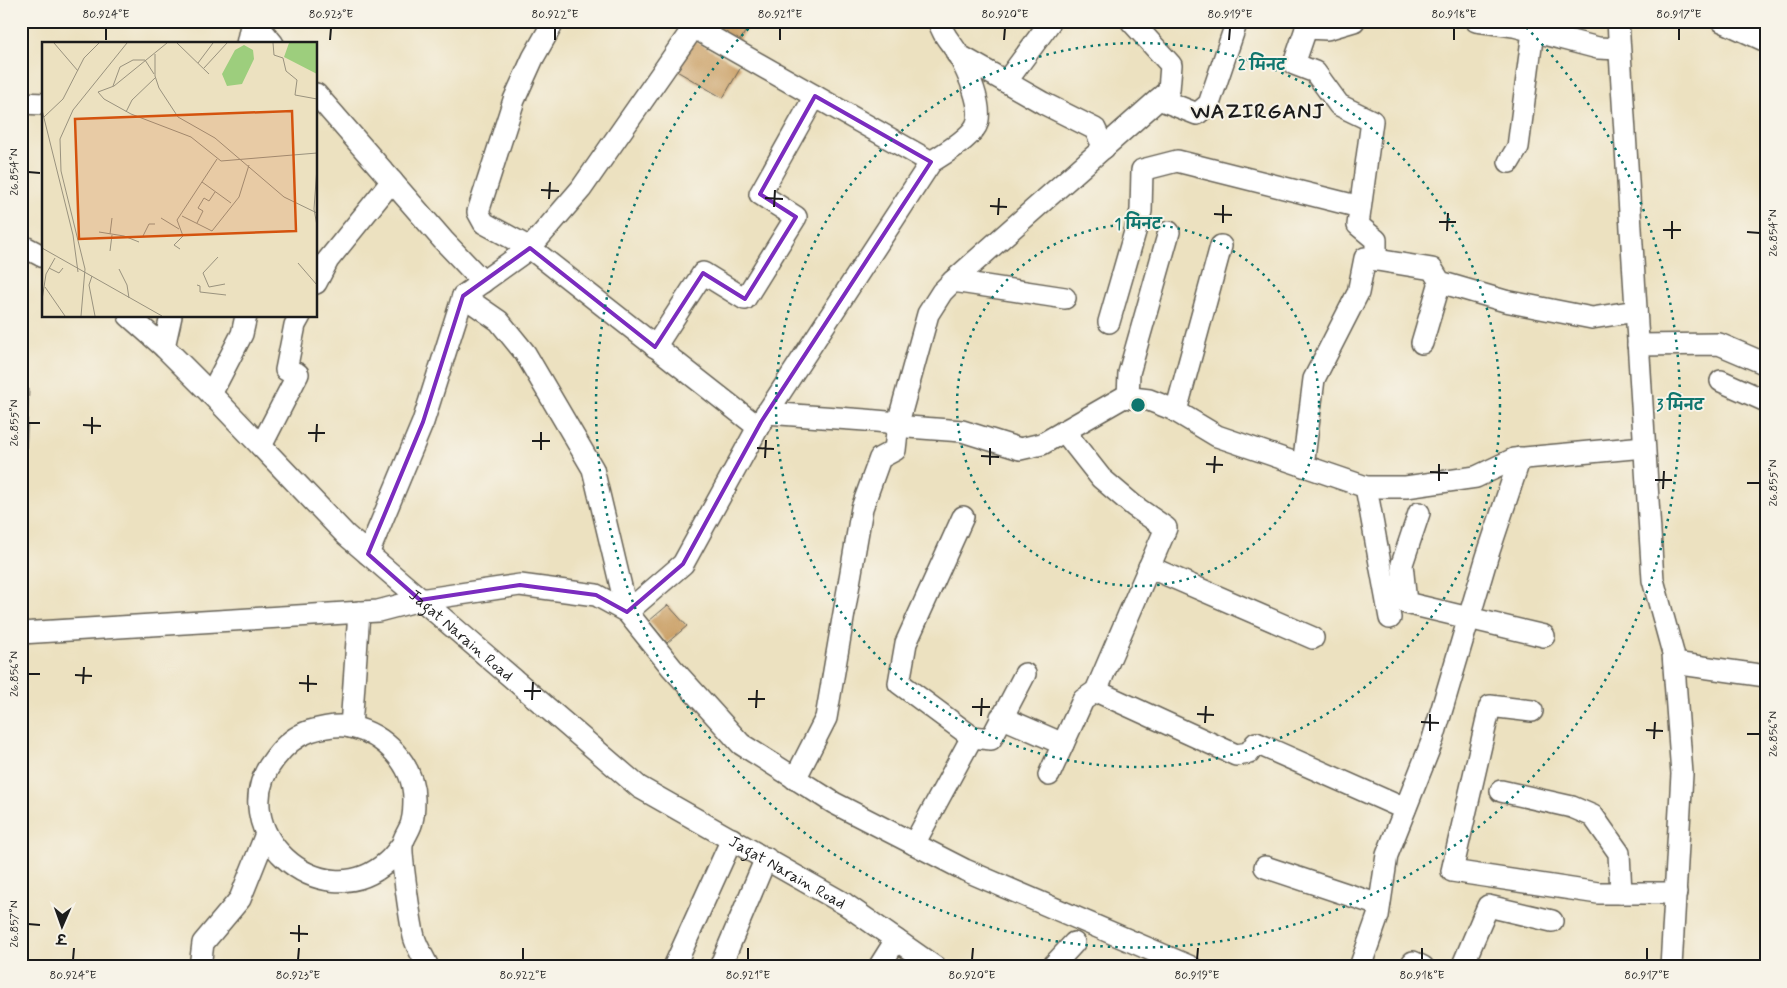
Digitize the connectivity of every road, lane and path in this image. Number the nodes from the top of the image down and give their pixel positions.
1 (253, 21) edge
2 (554, 21) edge
3 (939, 21) edge
4 (1051, 21) edge
5 (1131, 21) edge
6 (1237, 21) edge
7 (1354, 21) edge
8 (1476, 21) edge
9 (1618, 21) edge
10 (1722, 21) edge
11 (696, 25) edge
12 (1306, 25) edge
13 (1521, 26) edge
14 (248, 42) edge
15 (271, 42) edge
16 (1766, 42) edge
17 (1619, 49) junction
18 (957, 54) junction
19 (1006, 82) junction
20 (318, 96) edge
21 (815, 96) junction
22 (1159, 99) junction
23 (21, 103) edge
24 (42, 104) edge
25 (1104, 148) junction
26 (931, 162) junction
27 (1510, 162) dead end
28 (392, 181) junction
29 (1360, 207) junction
30 (1169, 232) dead end
31 (21, 245) edge
32 (1221, 246) dead end
33 (530, 248) junction
34 (42, 256) edge
35 (1376, 260) junction
36 (318, 279) edge
37 (953, 281) junction
38 (483, 282) junction
39 (1440, 282) junction
40 (463, 296) junction
41 (1065, 298) dead end
42 (1636, 311) junction
43 (131, 318) edge
44 (171, 318) edge
45 (246, 318) edge
46 (299, 318) edge
47 (1110, 322) dead end
48 (1422, 343) dead end
49 (1638, 345) junction
50 (164, 347) junction
51 (655, 347) junction
52 (1765, 362) edge
53 (1721, 381) dead end
54 (211, 394) junction
55 (1128, 397) junction
56 (1766, 401) edge
57 (1176, 411) junction
58 (762, 420) junction
59 (898, 423) junction
60 (1064, 431) junction
61 (261, 446) junction
62 (1644, 447) junction
63 (1520, 458) junction
64 (1303, 466) junction
65 (1366, 487) junction
66 (1419, 513) dead end
67 (963, 517) dead end
68 (368, 554) junction
69 (1150, 567) junction
70 (420, 600) junction
71 (359, 612) junction
72 (627, 612) junction
73 (1390, 618) dead end
74 (1469, 618) junction
75 (21, 633) edge
76 (1544, 636) dead end
77 (1313, 638) dead end
78 (1674, 663) junction
79 (1025, 674) dead end
80 (1766, 676) edge
81 (1096, 691) junction
82 (1532, 710) dead end
83 (1001, 717) junction
84 (351, 727) junction
85 (972, 737) junction
86 (1064, 744) junction
87 (1049, 775) dead end
88 (795, 778) junction
89 (1500, 791) dead end
90 (1405, 809) junction
91 (266, 834) junction
92 (732, 839) junction
93 (914, 844) junction
94 (402, 845) junction
95 (766, 858) junction
96 (1265, 867) dead end
97 (1622, 893) junction
98 (1676, 893) junction
99 (1379, 905) junction
100 (1552, 921) dead end
101 (896, 940) junction
102 (1074, 943) dead end
103 (200, 967) edge
104 (428, 967) edge
105 (674, 967) edge
106 (720, 967) edge
107 (879, 967) edge
108 (935, 967) edge
109 (1052, 967) edge
110 (1191, 967) edge
111 (1360, 967) edge
112 (1410, 967) edge
113 (1423, 967) edge
114 (1462, 967) edge
115 (1671, 967) edge

1 - 14 street
1 - 15 street
2 - 33 street
3 - 18 street
4 - 19 street
5 - 22 street
6 - 22 street
7 - 12 street
8 - 13 street
9 - 17 street
10 - 16 street
11 - 21 street
11 - 33 street
12 - 29 street
13 - 17 street
13 - 27 street
17 - 42 street
18 - 19 street
18 - 26 street
19 - 25 street
20 - 28 street
21 - 26 street
21 - 51 street
22 - 25 street
23 - 24 street
25 - 37 street
26 - 58 street
28 - 36 street
28 - 38 street
29 - 35 street
29 - 47 street
30 - 55 street
31 - 34 street
32 - 57 street
33 - 38 street
33 - 51 street
35 - 39 street
35 - 64 street
37 - 41 street
37 - 59 street
38 - 40 street
39 - 42 street
39 - 48 street
40 - 68 street
40 - 72 street
42 - 49 street
43 - 50 street, Jagat Narain Road
44 - 50 street
45 - 54 street
46 - 61 street
49 - 52 street
49 - 62 street
50 - 54 street, Jagat Narain Road
51 - 58 street
53 - 56 street
54 - 61 street, Jagat Narain Road
55 - 57 street
55 - 60 street
57 - 64 street
58 - 59 street
58 - 72 street
59 - 60 street
59 - 88 street
60 - 69 street
61 - 68 street, Jagat Narain Road
62 - 63 street
62 - 78 street
63 - 65 street
63 - 74 street
64 - 65 street
65 - 73 street
66 - 74 street
67 - 85 street
68 - 70 street, Jagat Narain Road
69 - 77 street
69 - 81 street
70 - 71 street
70 - 72 street
70 - 92 street, Jagat Narain Road
71 - 75 street
71 - 84 street
72 - 88 street
74 - 76 street
74 - 90 street
78 - 80 street
78 - 98 street
79 - 83 street
81 - 86 street
81 - 90 street
82 - 97 street
83 - 85 street
83 - 86 street
84 - 91 street
84 - 94 street
85 - 93 street
86 - 87 street
88 - 93 street
89 - 97 street
90 - 99 street
91 - 94 street
91 - 103 street
92 - 95 street, Jagat Narain Road
92 - 105 street
93 - 110 street
94 - 104 street
95 - 101 street, Jagat Narain Road
95 - 106 street
96 - 99 street
97 - 98 street
98 - 115 street
99 - 111 street
100 - 114 street
101 - 107 street
101 - 108 street, Jagat Narain Road
102 - 109 street
112 - 113 street

